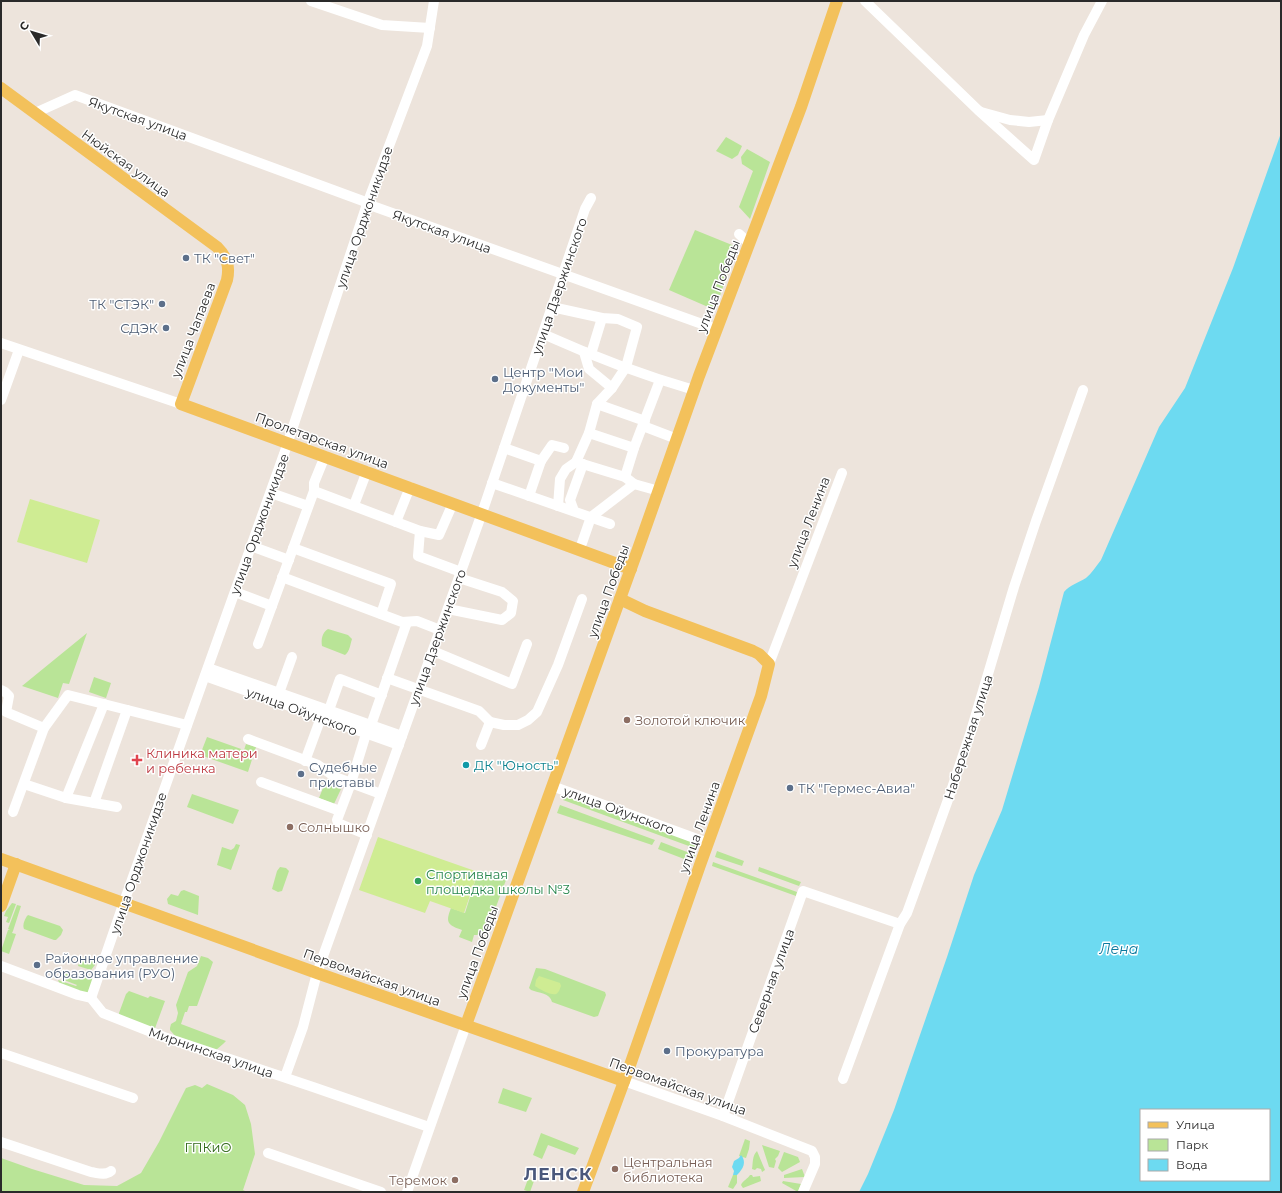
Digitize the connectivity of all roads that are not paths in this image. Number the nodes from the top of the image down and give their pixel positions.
1 (311, 1) edge
2 (434, 1) edge
3 (837, 1) edge
4 (865, 1) edge
5 (1102, 1) edge
6 (430, 28) junction
7 (1, 88) edge
8 (978, 110) junction
9 (35, 113) junction
10 (1048, 120) junction
11 (592, 198) dead end
12 (367, 204) junction
13 (739, 234) dead end
14 (749, 243) junction
15 (228, 265) joint
16 (564, 275) junction
17 (552, 307) junction
18 (602, 318) junction
19 (716, 329) junction
20 (543, 334) junction
21 (1, 343) edge
22 (19, 350) junction
23 (588, 353) junction
24 (626, 367) junction
25 (660, 380) junction
26 (612, 388) junction
27 (694, 390) junction
28 (1083, 390) dead end
29 (1, 400) edge
30 (181, 404) junction
31 (597, 404) junction
32 (644, 424) junction
33 (589, 432) junction
34 (677, 439) junction
35 (288, 442) junction
36 (504, 448) junction
37 (564, 448) dead end
38 (634, 448) junction
39 (326, 456) junction
40 (541, 461) junction
41 (579, 463) junction
42 (367, 471) junction
43 (842, 473) dead end
44 (625, 477) junction
45 (492, 483) junction
46 (634, 484) junction
47 (410, 487) junction
48 (314, 491) junction
49 (659, 491) junction
50 (271, 493) junction
51 (529, 496) junction
52 (453, 503) junction
53 (308, 506) junction
54 (354, 506) junction
55 (558, 506) junction
56 (574, 511) junction
57 (482, 514) junction
58 (591, 517) junction
59 (396, 522) junction
60 (610, 524) dead end
61 (420, 531) junction
62 (582, 543) dead end
63 (251, 546) junction
64 (293, 548) junction
65 (289, 560) junction
66 (631, 568) junction
67 (460, 575) junction
68 (282, 577) junction
69 (235, 592) junction
70 (582, 598) dead end
71 (620, 599) junction
72 (272, 606) junction
73 (448, 609) junction
74 (381, 614) junction
75 (406, 622) junction
76 (440, 630) junction
77 (258, 644) dead end
78 (527, 644) dead end
79 (433, 651) junction
80 (292, 657) dead end
81 (769, 664) junction
82 (206, 672) junction
83 (387, 678) junction
84 (419, 689) junction
85 (1, 690) edge
86 (279, 693) junction
87 (382, 694) junction
88 (104, 704) junction
89 (127, 710) junction
90 (325, 712) junction
91 (490, 722) junction
92 (187, 725) junction
93 (44, 728) junction
94 (369, 729) junction
95 (248, 739) dead end
96 (401, 740) junction
97 (481, 745) dead end
98 (305, 760) junction
99 (261, 782) dead end
100 (351, 783) junction
101 (24, 784) junction
102 (552, 786) junction
103 (381, 794) junction
104 (66, 798) junction
105 (94, 803) junction
106 (116, 807) dead end
107 (340, 811) junction
108 (13, 812) dead end
109 (367, 835) junction
110 (708, 843) junction
111 (1, 858) edge
112 (16, 864) junction
113 (124, 902) junction
114 (1, 906) edge
115 (900, 924) junction
116 (1, 966) edge
117 (317, 973) junction
118 (91, 998) junction
119 (466, 1025) junction
120 (1, 1053) edge
121 (284, 1077) junction
122 (843, 1079) dead end
123 (624, 1081) junction
124 (133, 1098) dead end
125 (723, 1116) junction
126 (429, 1127) junction
127 (1, 1142) edge
128 (268, 1152) dead end
129 (111, 1171) dead end
130 (381, 1192) edge
131 (407, 1192) edge
132 (583, 1192) edge
133 (803, 1192) edge

1 - 6 street
2 - 6 street, улица Орджоникидзе
3 - 14 main road, улица Победы
4 - 8 street
5 - 10 street
6 - 12 street, улица Орджоникидзе
7 - 9 main road, Нюйская улица
8 - 10 street
8 - 10 street
9 - 12 street, Якутская улица
9 - 15 main road, Нюйская улица
11 - 16 street, улица Дзержинского
12 - 16 street, Якутская улица
12 - 35 street, улица Орджоникидзе
13 - 14 street
14 - 19 main road, улица Победы
15 - 30 main road, улица Чапаева
16 - 17 street, улица Дзержинского
16 - 19 street, Якутская улица
17 - 18 street
17 - 20 street, улица Дзержинского
18 - 23 street
18 - 24 street
19 - 27 main road, улица Победы
20 - 23 street
20 - 36 street, улица Дзержинского
21 - 22 street, Пролетарская улица
22 - 29 street
22 - 30 street, Пролетарская улица
23 - 24 street
23 - 26 street
24 - 25 street
24 - 26 street
25 - 27 street
25 - 32 street
26 - 31 street
27 - 34 main road, улица Победы
28 - 115 street, Набережная улица
30 - 35 main road, Пролетарская улица
31 - 32 street
31 - 33 street
32 - 34 street
32 - 38 street
33 - 38 street
33 - 41 street
34 - 49 main road, улица Победы
35 - 39 main road, Пролетарская улица
35 - 50 street, улица Орджоникидзе
36 - 40 street
36 - 45 street, улица Дзержинского
37 - 40 street
38 - 44 street
39 - 42 main road, Пролетарская улица
39 - 48 street
40 - 51 street
41 - 44 street
41 - 55 street
41 - 56 street
42 - 47 main road, Пролетарская улица
42 - 54 street
43 - 81 street, улица Ленина
44 - 46 street
45 - 51 street
45 - 57 street, улица Дзержинского
46 - 49 street
46 - 58 street
47 - 52 main road, Пролетарская улица
47 - 59 street
48 - 53 street
48 - 54 street
49 - 66 main road, улица Победы
50 - 53 street
50 - 63 street, улица Орджоникидзе
51 - 55 street
52 - 57 main road, Пролетарская улица
52 - 61 street
53 - 64 street
54 - 59 street
55 - 56 street
56 - 58 street
57 - 66 main road, Пролетарская улица
57 - 67 street, улица Дзержинского
58 - 60 street
58 - 62 street
59 - 61 street
61 - 67 street
63 - 65 street
63 - 69 street, улица Орджоникидзе
64 - 65 street
64 - 74 street
65 - 68 street
66 - 71 main road, улица Победы
67 - 73 street, улица Дзержинского
67 - 73 street
68 - 72 street
68 - 74 street
69 - 72 street
69 - 82 street, улица Орджоникидзе
70 - 91 street
71 - 81 main road
71 - 102 main road, улица Победы
72 - 77 street
73 - 76 street, улица Дзержинского
74 - 75 street
75 - 76 street
75 - 83 street
76 - 79 street, улица Дзержинского
78 - 79 street
79 - 84 street, улица Дзержинского
80 - 86 street
81 - 110 main road, улица Ленина
82 - 86 street, улица Ойунского
82 - 90 street, улица Ойунского
82 - 92 street, улица Орджоникидзе
83 - 84 street
83 - 87 street
84 - 91 street
84 - 96 street, улица Дзержинского
85 - 93 street
86 - 90 street, улица Ойунского
87 - 90 street
87 - 94 street
88 - 89 street
88 - 93 street
88 - 104 street
89 - 92 street
89 - 105 street
90 - 94 street, улица Ойунского
90 - 98 street
91 - 97 street
92 - 113 street, улица Орджоникидзе
93 - 101 street
94 - 96 street, улица Ойунского
94 - 100 street
95 - 98 street
96 - 103 street, улица Дзержинского
98 - 100 street
99 - 107 street
100 - 103 street
100 - 107 street
101 - 104 street
101 - 108 street
102 - 110 street, улица Ойунского
102 - 119 main road, улица Победы
103 - 109 street, улица Дзержинского
104 - 105 street
105 - 106 street
107 - 109 street
109 - 117 street, улица Дзержинского
110 - 123 main road, улица Ленина
111 - 112 main road, Первомайская улица
112 - 113 main road, Первомайская улица
112 - 114 main road
113 - 117 main road, Первомайская улица
113 - 118 street, улица Орджоникидзе
115 - 122 street, Набережная улица
115 - 125 street, Северная улица
116 - 118 street
117 - 119 main road, Первомайская улица
117 - 121 street, улица Дзержинского
118 - 121 street, Мирнинская улица
119 - 123 main road, Первомайская улица
119 - 126 street, улица Победы
120 - 124 street
121 - 126 street, Мирнинская улица
123 - 125 street, Первомайская улица
123 - 132 main road, улица Ленина
125 - 133 street, Первомайская улица
126 - 131 street, улица Победы
127 - 129 street
128 - 130 street

